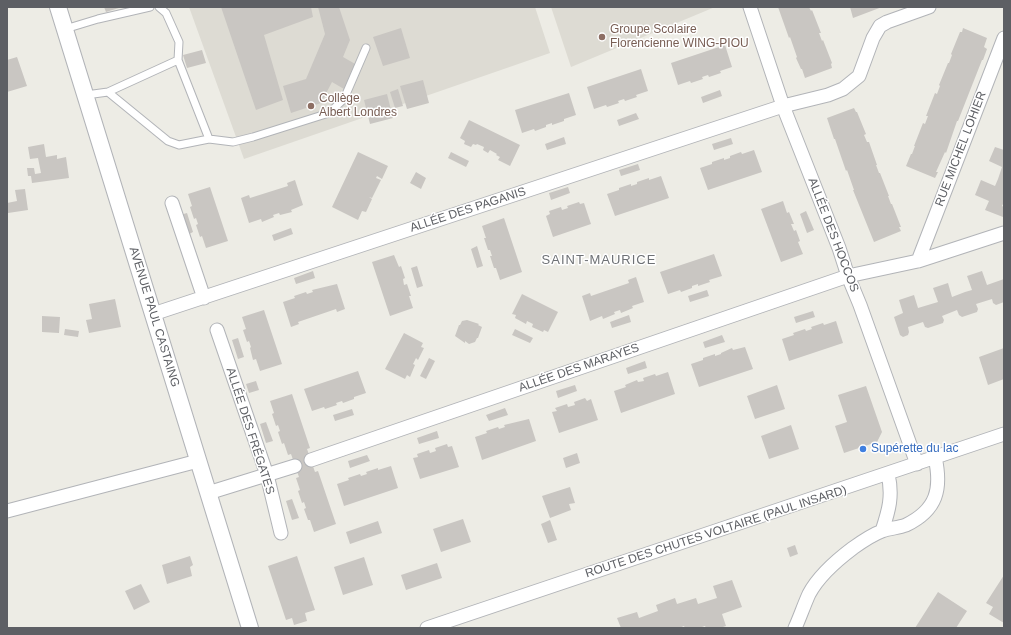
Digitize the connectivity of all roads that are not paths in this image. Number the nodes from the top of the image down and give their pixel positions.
1 (58, 7) edge
2 (150, 7) edge
3 (159, 7) edge
4 (750, 7) edge
5 (930, 7) edge
6 (65, 30) junction
7 (1004, 38) edge
8 (366, 48) dead end
9 (178, 60) junction
10 (108, 92) junction
11 (85, 95) junction
12 (783, 106) junction
13 (209, 139) junction
14 (172, 203) dead end
15 (1004, 233) edge
16 (918, 261) junction
17 (848, 276) junction
18 (204, 298) junction
19 (153, 314) junction
20 (217, 330) dead end
21 (1004, 434) edge
22 (935, 457) junction
23 (311, 460) dead end
24 (198, 461) junction
25 (917, 464) junction
26 (295, 466) dead end
27 (888, 474) junction
28 (267, 475) junction
29 (208, 493) junction
30 (7, 511) edge
31 (882, 531) junction
32 (281, 533) dead end
33 (247, 627) edge
34 (427, 628) edge
35 (795, 628) edge

1 - 6 street, AVENUE PAUL CASTAING
2 - 6 lane
3 - 9 lane
4 - 12 street, ALLÉE DES HOCCOS
5 - 12 street, ALLÉE DES PAGANIS
6 - 11 street, AVENUE PAUL CASTAING
7 - 16 street, RUE MICHEL LOHIER
8 - 13 lane
9 - 10 lane
9 - 13 lane
10 - 11 lane
10 - 13 lane
11 - 19 street, AVENUE PAUL CASTAING
12 - 17 street, ALLÉE DES HOCCOS
12 - 18 street, ALLÉE DES PAGANIS
14 - 18 street
15 - 16 street, ALLÉE DES MARAYES
16 - 17 street, ALLÉE DES MARAYES
17 - 23 street, ALLÉE DES MARAYES
17 - 25 street, ALLÉE DES HOCCOS
18 - 19 street, ALLÉE DES PAGANIS
19 - 24 street, AVENUE PAUL CASTAING
20 - 28 street, ALLÉE DES FRÉGATES
21 - 22 street, ROUTE DES CHUTES VOLTAIRE (PAUL INSARD)
22 - 25 street, ROUTE DES CHUTES VOLTAIRE (PAUL INSARD)
22 - 31 street
24 - 29 street, AVENUE PAUL CASTAING
24 - 30 street
25 - 27 street, ROUTE DES CHUTES VOLTAIRE (PAUL INSARD)
26 - 28 street
27 - 31 street
27 - 34 street, ROUTE DES CHUTES VOLTAIRE (PAUL INSARD)
28 - 29 street
28 - 32 street, ALLÉE DES FRÉGATES
29 - 33 street, AVENUE PAUL CASTAING
31 - 35 street

